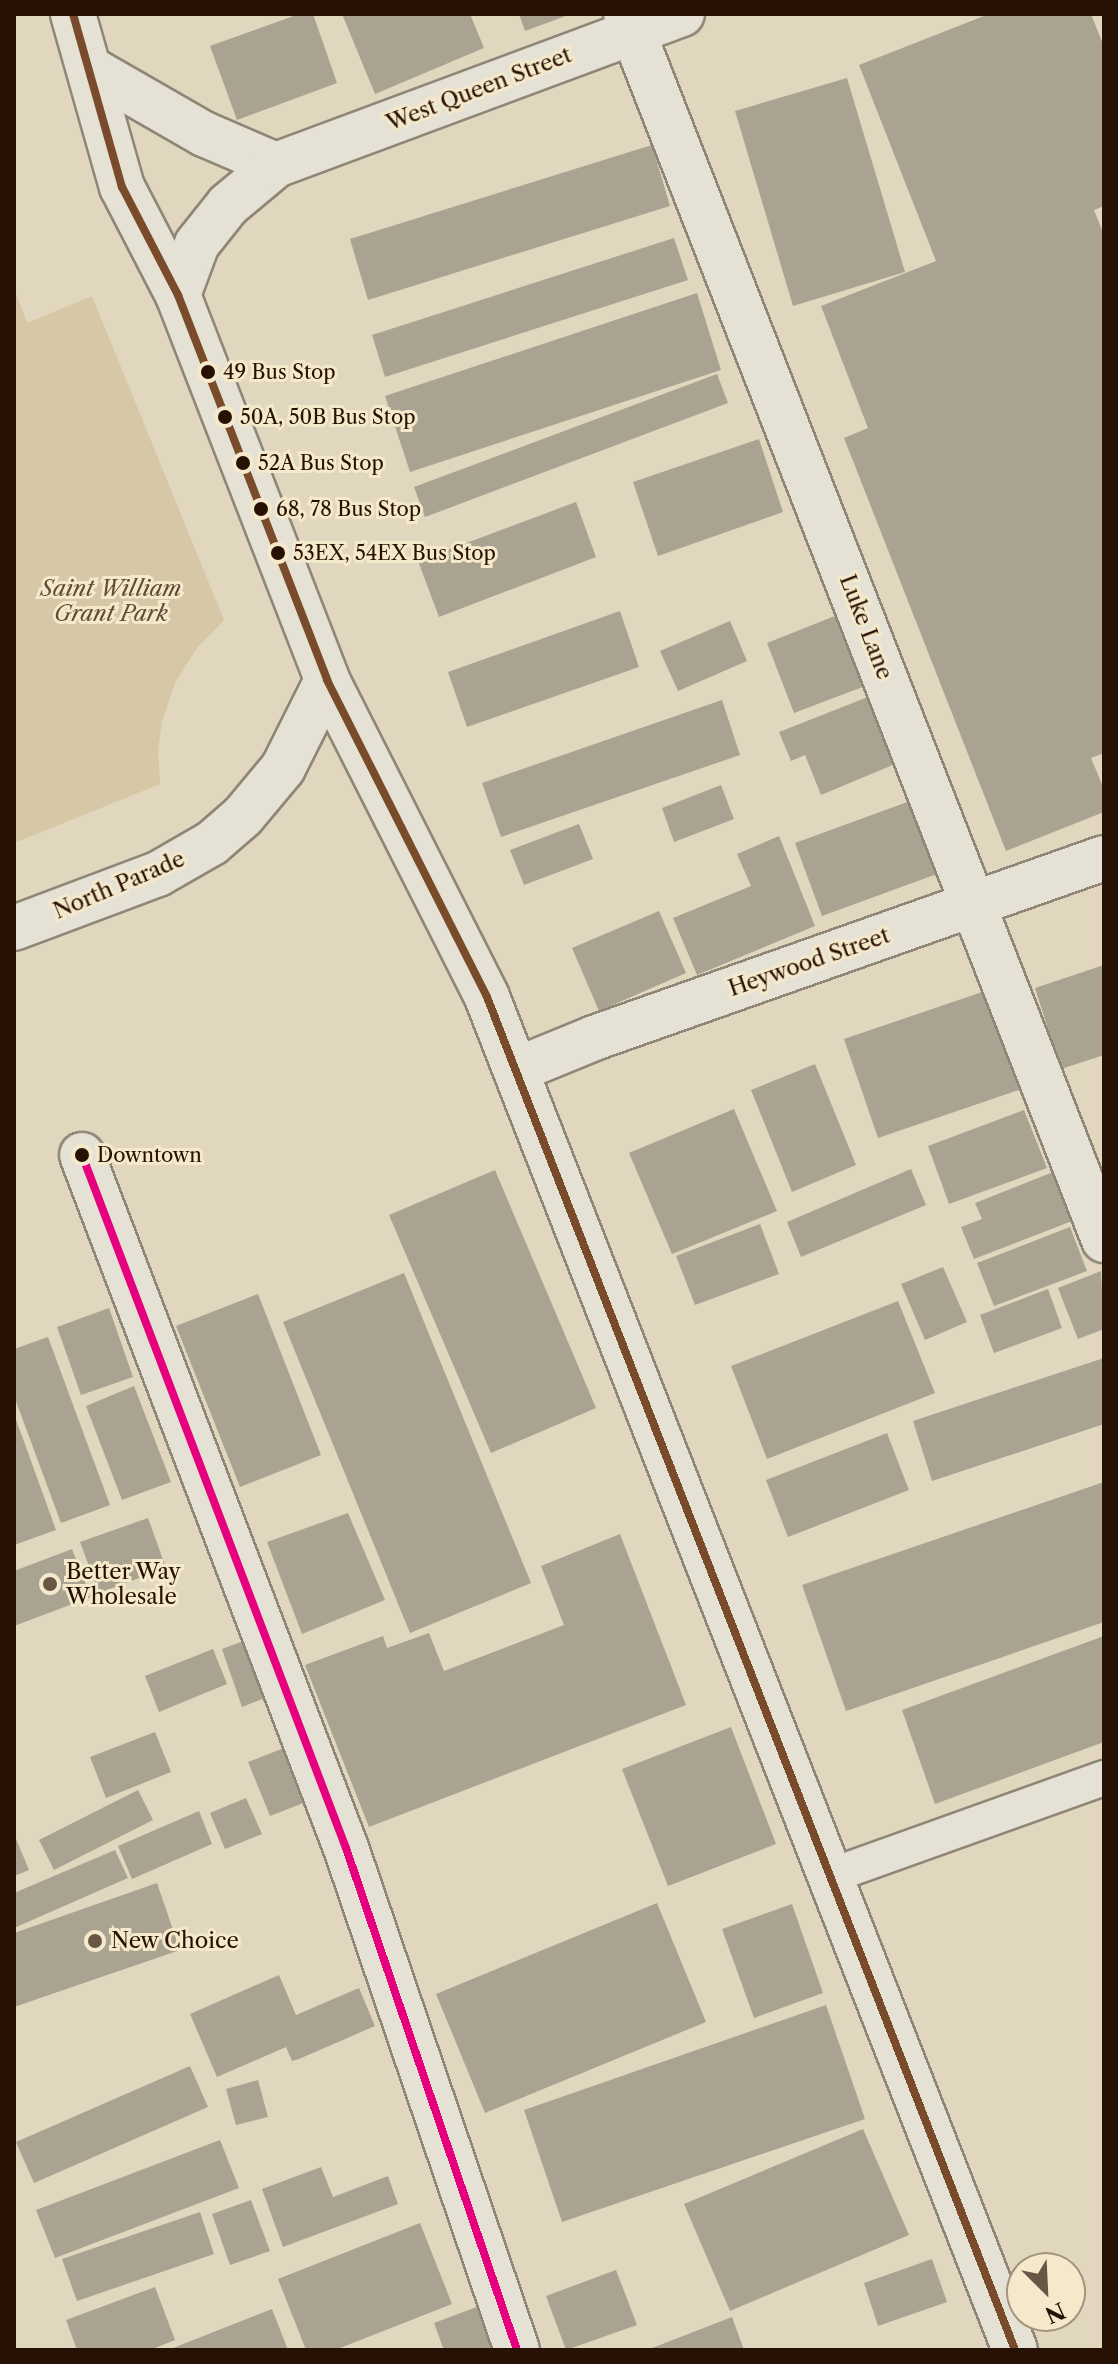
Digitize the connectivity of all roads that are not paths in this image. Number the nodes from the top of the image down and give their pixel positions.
1 (73, 14) edge
2 (682, 14) edge
3 (629, 23) edge
4 (89, 68) junction
5 (276, 165) junction
6 (178, 295) junction
7 (327, 680) junction
8 (1104, 858) edge
9 (974, 904) junction
10 (14, 928) edge
11 (516, 1070) junction
12 (82, 1155) dead end
13 (1104, 1240) edge
14 (1104, 1778) edge
15 (830, 1876) junction
16 (517, 2350) edge
17 (1015, 2350) edge

1 - 4 street
2 - 3 street, West Queen Street
3 - 5 street, West Queen Street
3 - 9 street, Luke Lane
4 - 5 street
4 - 6 street
5 - 6 street, West Queen Street
6 - 7 street
7 - 10 street, North Parade
7 - 11 street
8 - 9 street, Heywood Street
9 - 11 street, Heywood Street
9 - 13 street, Luke Lane
11 - 15 street
12 - 16 street
14 - 15 lane
15 - 17 street

